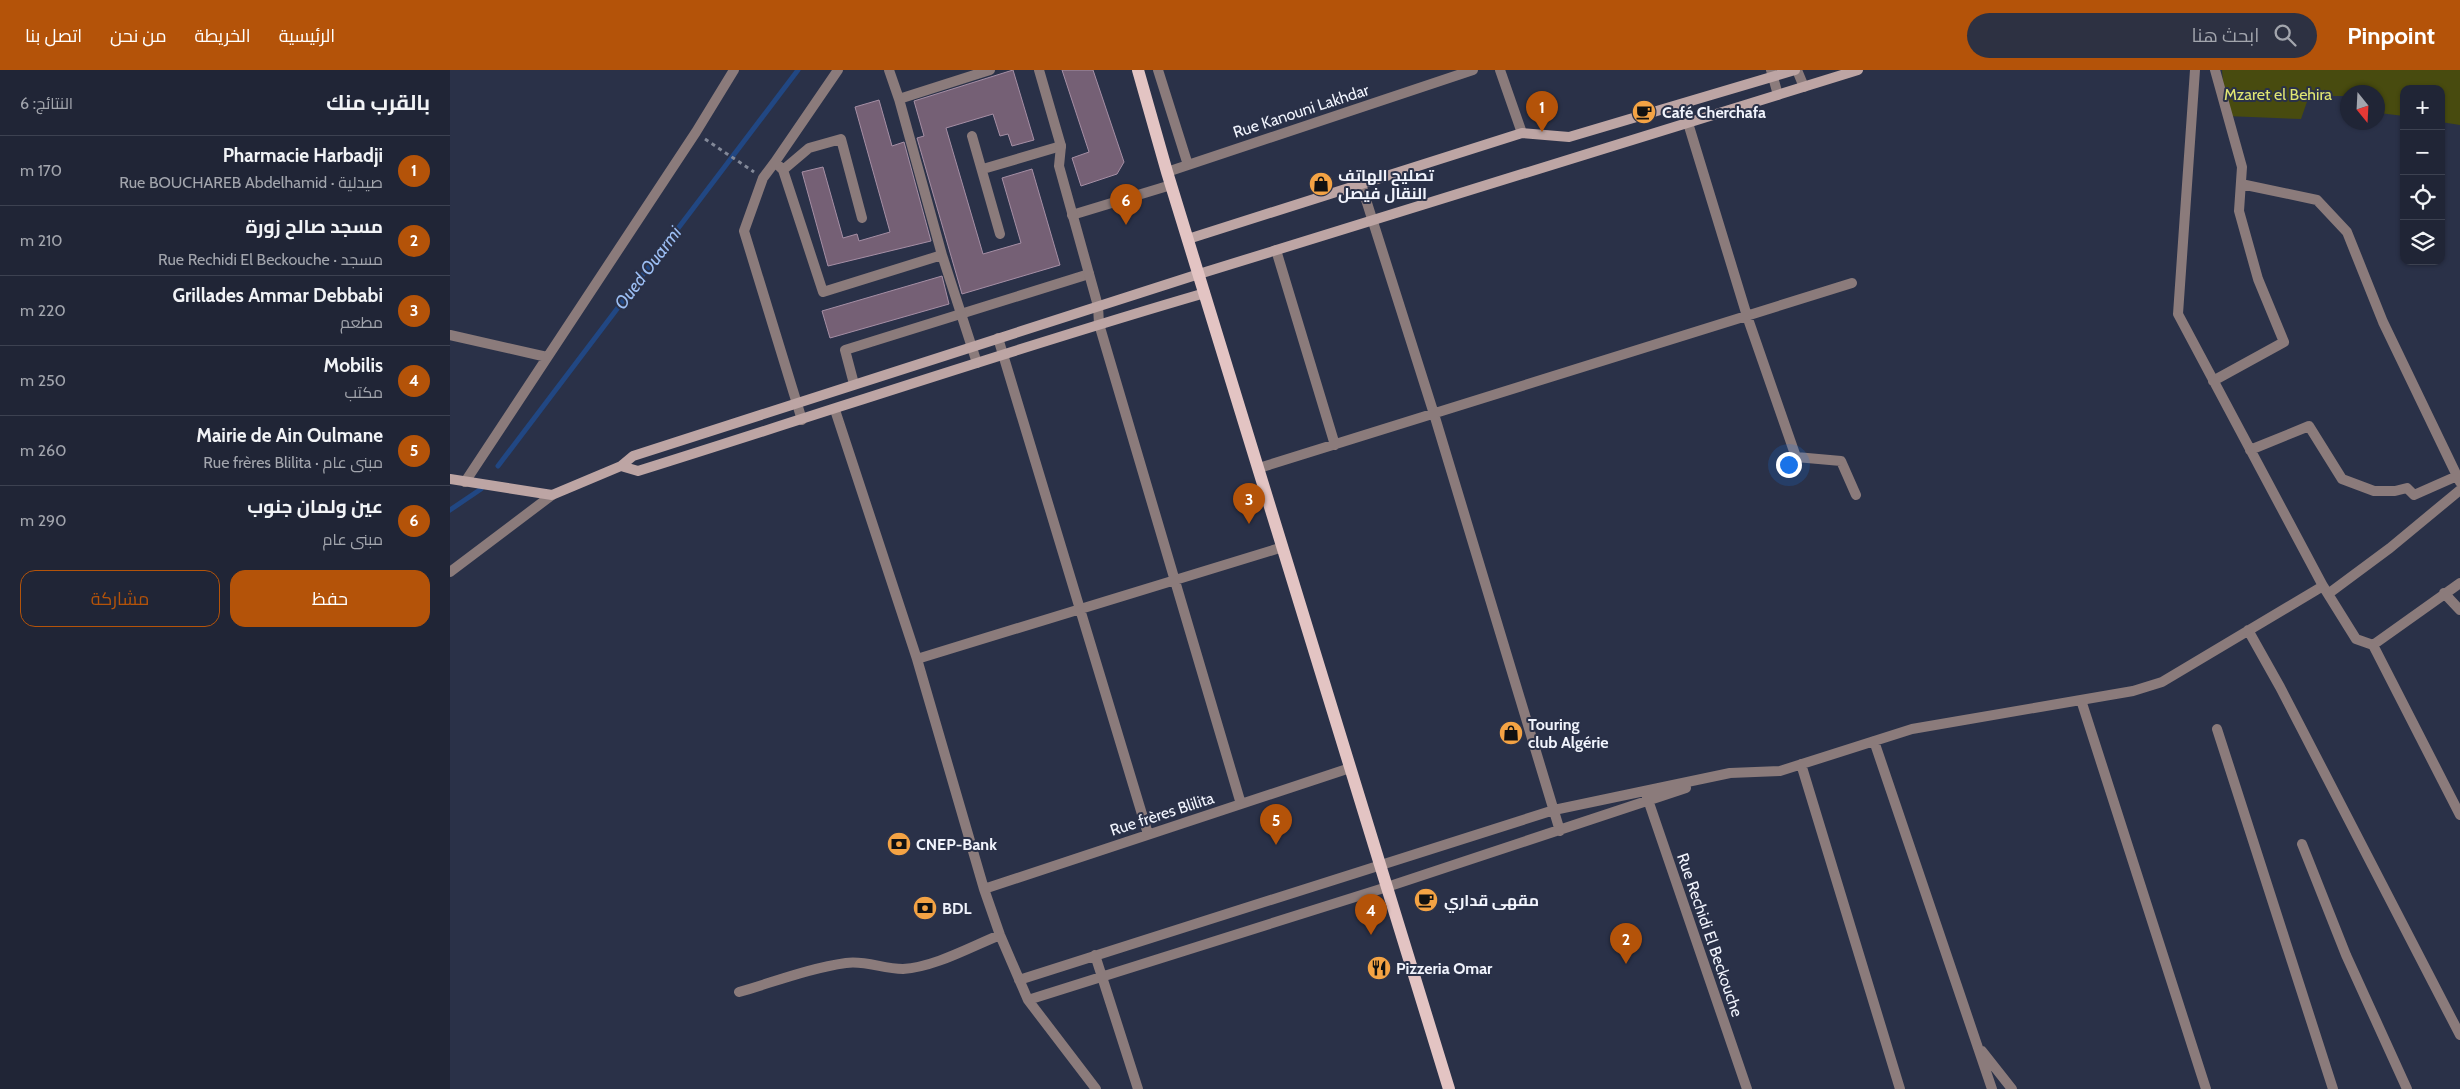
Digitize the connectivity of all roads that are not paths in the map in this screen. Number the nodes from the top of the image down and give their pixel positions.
1 (734, 70) edge
2 (838, 70) edge
3 (889, 70) edge
4 (990, 70) edge
5 (1039, 70) edge
6 (1138, 70) edge
7 (1158, 70) edge
8 (1473, 70) edge
9 (1500, 70) edge
10 (1796, 70) edge
11 (1858, 70) edge
12 (2195, 70) edge
13 (2215, 70) edge
14 (1772, 73) edge
15 (1804, 87) junction
16 (1778, 95) junction
17 (899, 99) junction
18 (1688, 123) junction
19 (1522, 133) junction
20 (972, 136) dead end
21 (1061, 146) junction
22 (775, 162) junction
23 (1188, 165) junction
24 (983, 169) junction
25 (784, 170) junction
26 (1167, 172) junction
27 (1361, 184) junction
28 (2241, 184) junction
29 (1171, 185) junction
30 (1072, 215) junction
31 (862, 218) dead end
32 (1373, 220) junction
33 (1000, 234) dead end
34 (1188, 239) junction
35 (1276, 250) junction
36 (942, 255) junction
37 (1089, 274) junction
38 (1199, 274) junction
39 (1852, 283) dead end
40 (1205, 293) junction
41 (1098, 306) junction
42 (960, 314) junction
43 (1747, 316) junction
44 (1099, 324) junction
45 (450, 335) edge
46 (998, 338) junction
47 (971, 346) junction
48 (1002, 355) junction
49 (547, 357) junction
50 (977, 363) junction
51 (2213, 381) junction
52 (854, 384) junction
53 (797, 402) junction
54 (835, 410) junction
55 (1434, 414) junction
56 (802, 420) junction
57 (1335, 445) junction
58 (2250, 450) junction
59 (621, 466) junction
60 (1259, 468) junction
61 (450, 479) edge
62 (2458, 479) edge
63 (465, 482) junction
64 (2460, 490) edge
65 (552, 495) junction
66 (1856, 495) dead end
67 (1283, 547) junction
68 (450, 572) edge
69 (1173, 581) junction
70 (2460, 583) edge
71 (2325, 590) junction
72 (2444, 594) junction
73 (1079, 609) junction
74 (2460, 610) edge
75 (2248, 630) junction
76 (2373, 645) junction
77 (917, 659) junction
78 (2081, 700) junction
79 (2217, 729) dead end
80 (1874, 741) junction
81 (1800, 764) junction
82 (1350, 768) junction
83 (1647, 796) junction
84 (1241, 804) junction
85 (1554, 810) junction
86 (2460, 815) edge
87 (1560, 831) junction
88 (1148, 834) junction
89 (2302, 844) dead end
90 (1380, 866) junction
91 (1387, 887) junction
92 (984, 889) junction
93 (1000, 935) junction
94 (1095, 955) junction
95 (1102, 976) junction
96 (1019, 980) junction
97 (739, 992) dead end
98 (1028, 1000) junction
99 (2460, 1035) edge
100 (1978, 1046) junction
101 (1096, 1089) edge
102 (1138, 1089) edge
103 (1449, 1089) edge
104 (1747, 1089) edge
105 (1900, 1089) edge
106 (1992, 1089) edge
107 (2012, 1089) edge
108 (2206, 1089) edge
109 (2333, 1089) edge
110 (2407, 1089) edge

1 - 49 street
2 - 22 street
3 - 17 street
4 - 17 street
5 - 21 street
6 - 26 main road
7 - 23 street
8 - 23 street, Rue Kanouni Lakhdar
9 - 19 street
10 - 14 street
10 - 15 street
11 - 15 street
12 - 51 street
13 - 28 street
14 - 16 street
14 - 19 street
15 - 16 street
16 - 18 street
17 - 36 street
18 - 32 street
18 - 43 street
19 - 27 street
20 - 24 street
21 - 24 street
21 - 30 street
22 - 25 street
22 - 53 street
23 - 26 street, Rue Kanouni Lakhdar
24 - 33 street
25 - 31 street
25 - 36 street
26 - 29 main road
27 - 32 street
27 - 34 street
28 - 51 street
28 - 62 street
29 - 30 street
29 - 34 main road
30 - 37 street
32 - 35 street
32 - 55 street
34 - 38 main road
35 - 38 street
35 - 57 street
36 - 42 street
37 - 41 street
37 - 42 street
38 - 40 main road
38 - 41 street
39 - 43 street
40 - 44 street
40 - 60 main road
41 - 44 street
41 - 46 street
42 - 47 street
42 - 52 street
43 - 55 street
43 - 66 street
44 - 48 street
44 - 69 street
45 - 49 street
46 - 47 street
46 - 48 street
47 - 50 street
47 - 52 street
48 - 50 street
48 - 73 street
49 - 63 street
50 - 54 street
51 - 58 street
52 - 53 street
53 - 56 street
53 - 59 street
54 - 56 street
54 - 77 street
55 - 57 street
55 - 85 street
56 - 59 street
57 - 60 street
58 - 62 street
58 - 71 street
59 - 65 street
60 - 67 main road
61 - 63 street
63 - 65 street
64 - 71 street
65 - 68 street
67 - 69 street
67 - 82 main road
69 - 73 street
69 - 84 street
70 - 72 street
71 - 75 street
71 - 76 street
72 - 74 street
72 - 76 street
73 - 77 street
73 - 88 street
75 - 78 street
75 - 99 street
76 - 86 street
77 - 92 street
78 - 80 street
78 - 108 street
79 - 109 street
80 - 81 street
80 - 100 street
81 - 83 street
81 - 105 street
82 - 84 street, Rue frères Blilita
82 - 90 main road
83 - 85 street
83 - 87 street
83 - 104 street, Rue Rechidi El Beckouche
84 - 88 street, Rue frères Blilita
85 - 87 street
85 - 90 street
87 - 91 street
88 - 92 street, Rue frères Blilita
89 - 110 street
90 - 91 main road
90 - 94 street
91 - 95 street
91 - 103 main road
92 - 93 street
93 - 96 street
93 - 97 street
94 - 95 street
94 - 96 street
95 - 98 street
95 - 102 street
96 - 98 street
98 - 101 street
100 - 106 street
100 - 107 street

